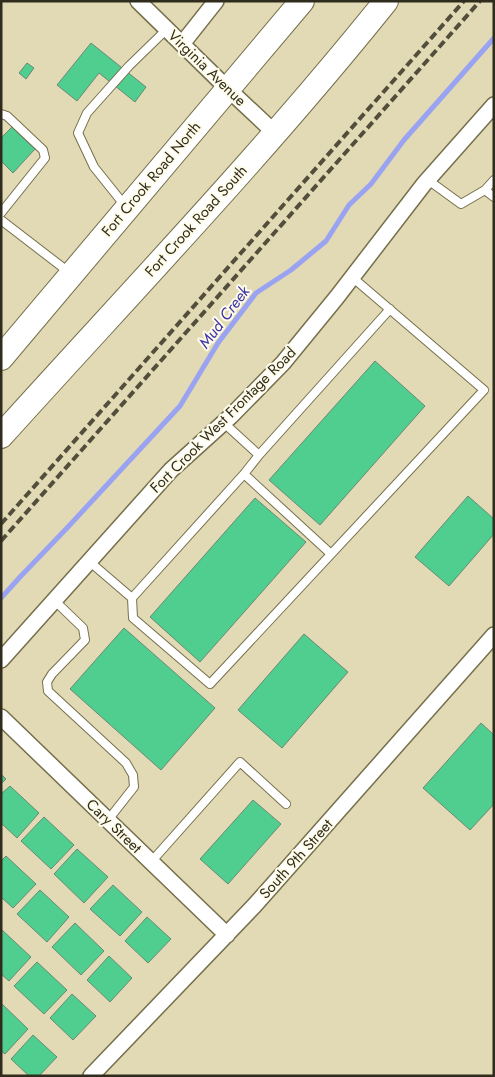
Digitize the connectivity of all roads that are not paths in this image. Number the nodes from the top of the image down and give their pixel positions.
1 (216, 1) edge
2 (302, 1) edge
3 (386, 1) edge
4 (141, 2) edge
5 (167, 29) junction
6 (182, 44) junction
7 (228, 89) junction
8 (494, 105) edge
9 (1, 114) edge
10 (276, 134) junction
11 (428, 180) junction
12 (494, 180) edge
13 (485, 190) junction
14 (494, 198) edge
15 (127, 208) junction
16 (1, 213) edge
17 (1, 220) edge
18 (72, 274) junction
19 (352, 278) junction
20 (390, 309) junction
21 (1, 358) edge
22 (224, 423) junction
23 (1, 436) edge
24 (259, 455) junction
25 (244, 474) junction
26 (331, 554) junction
27 (90, 562) junction
28 (132, 598) junction
29 (55, 600) junction
30 (494, 635) edge
31 (1, 660) edge
32 (1, 717) edge
33 (286, 804) dead end
34 (108, 820) junction
35 (151, 862) junction
36 (227, 935) junction
37 (91, 1076) edge

1 - 6 street
2 - 7 main road, Fort Crook Road North
3 - 10 main road, Fort Crook Road South
4 - 5 street, Virginia Avenue
5 - 6 street, Virginia Avenue
5 - 15 lane
6 - 7 street, Virginia Avenue
7 - 10 street, Virginia Avenue
7 - 15 main road, Fort Crook Road North
8 - 11 street, Fort Crook West Frontage Road
9 - 16 lane
10 - 23 main road, Fort Crook Road South
11 - 13 lane
11 - 19 street, Fort Crook West Frontage Road
12 - 13 lane
13 - 14 lane
15 - 18 main road, Fort Crook Road North
17 - 18 lane
18 - 21 main road, Fort Crook Road North
19 - 20 lane
19 - 22 street, Fort Crook West Frontage Road
20 - 24 lane
20 - 26 lane
22 - 24 lane
22 - 27 street, Fort Crook West Frontage Road
24 - 25 lane
25 - 26 lane
25 - 28 lane
26 - 28 lane
27 - 28 lane
27 - 29 street, Fort Crook West Frontage Road
29 - 31 street, Fort Crook West Frontage Road
29 - 34 lane
30 - 36 street, South 9th Street
32 - 34 street, Cary Street
33 - 35 lane
34 - 35 street, Cary Street
35 - 36 street, Cary Street
36 - 37 street, South 9th Street

